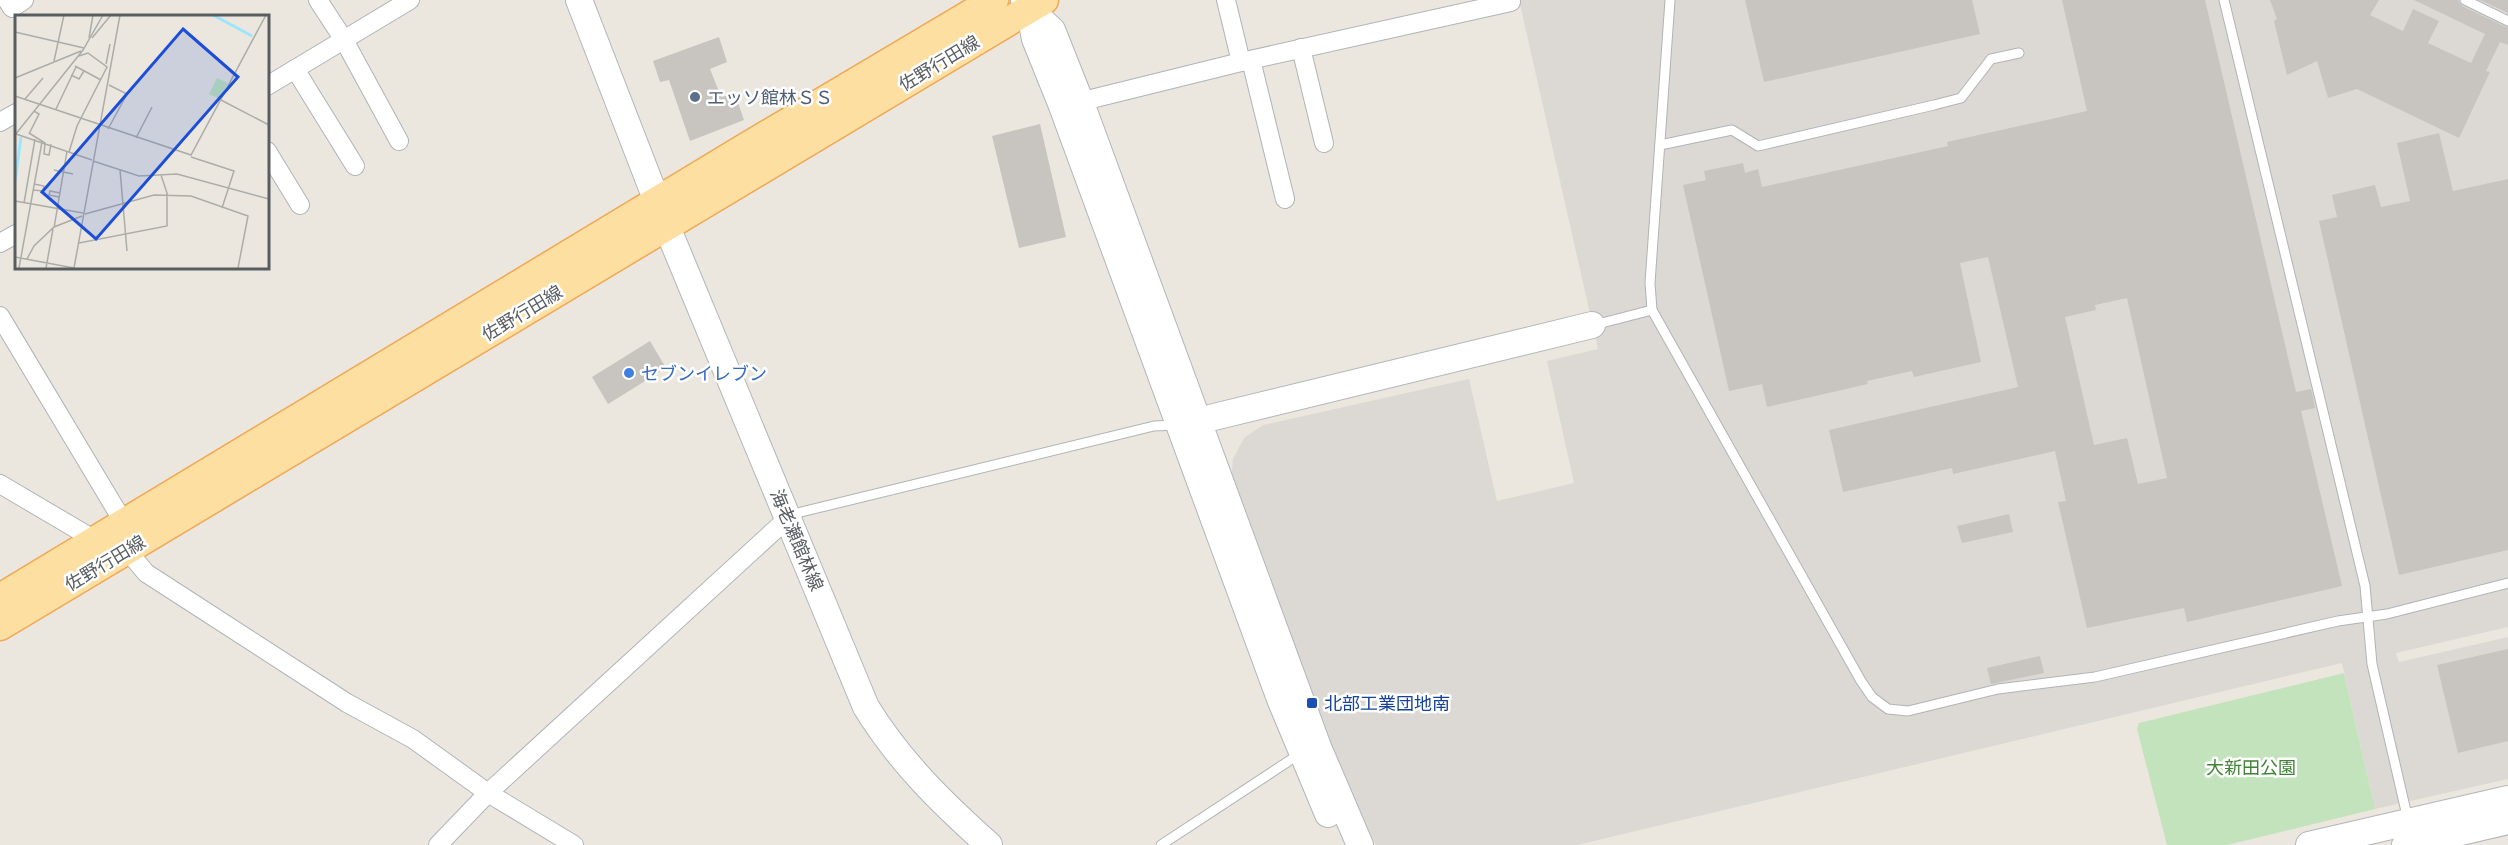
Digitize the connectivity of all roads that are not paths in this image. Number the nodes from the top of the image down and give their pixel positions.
1 (7, 0) edge
2 (24, 0) edge
3 (318, 0) edge
4 (410, 0) edge
5 (579, 0) edge
6 (994, 0) edge
7 (1226, 0) edge
8 (1510, 0) edge
9 (1670, 0) edge
10 (2224, 0) edge
11 (2465, 0) edge
12 (1032, 3) edge
13 (2508, 21) edge
14 (344, 40) junction
15 (1302, 48) junction
16 (2019, 53) dead end
17 (1246, 61) junction
18 (295, 69) junction
19 (268, 85) edge
20 (1072, 104) junction
21 (15, 113) edge
22 (0, 122) edge
23 (399, 141) dead end
24 (1324, 143) dead end
25 (1660, 145) junction
26 (268, 153) edge
27 (355, 166) dead end
28 (1285, 199) dead end
29 (657, 200) junction
30 (300, 205) dead end
31 (667, 227) junction
32 (15, 235) edge
33 (0, 243) edge
34 (1652, 310) junction
35 (0, 316) edge
36 (1592, 325) joint
37 (1188, 423) junction
38 (0, 484) edge
39 (788, 518) junction
40 (126, 536) junction
41 (95, 540) junction
42 (2508, 583) edge
43 (0, 598) edge
44 (2367, 617) junction
45 (0, 626) edge
46 (1309, 750) junction
47 (488, 793) junction
48 (2508, 799) edge
49 (2508, 821) edge
50 (2410, 836) edge
51 (438, 845) edge
52 (574, 845) edge
53 (989, 845) edge
54 (1161, 845) edge
55 (1341, 845) edge
56 (1360, 845) edge
57 (2309, 845) edge

1 - 2 street
3 - 14 street
4 - 14 street
5 - 29 street, 海老瀬館林線
6 - 29 main road, 佐野行田線
7 - 17 street
8 - 15 street
9 - 25 lane
10 - 44 lane
11 - 13 lane
12 - 20 street
12 - 31 main road, 佐野行田線
14 - 18 street
14 - 23 street
15 - 17 street
15 - 24 street
16 - 25 lane
17 - 20 street
17 - 28 street
18 - 19 street
18 - 27 street
20 - 37 street
21 - 22 street
25 - 34 lane
26 - 30 street
29 - 31 street, 海老瀬館林線
29 - 40 main road, 佐野行田線
31 - 39 street, 海老瀬館林線
31 - 40 main road, 佐野行田線
32 - 33 street
34 - 36 lane
34 - 44 lane
35 - 40 street
36 - 37 street
37 - 39 lane
37 - 46 street
38 - 41 street
39 - 47 street
39 - 53 street, 海老瀬館林線
40 - 41 main road, 佐野行田線
40 - 45 main road, 佐野行田線
40 - 47 street
41 - 43 main road, 佐野行田線
42 - 44 lane
44 - 50 lane
46 - 54 lane
46 - 55 street
46 - 56 street
47 - 51 street
47 - 52 street
48 - 50 street
49 - 50 street
50 - 57 street

